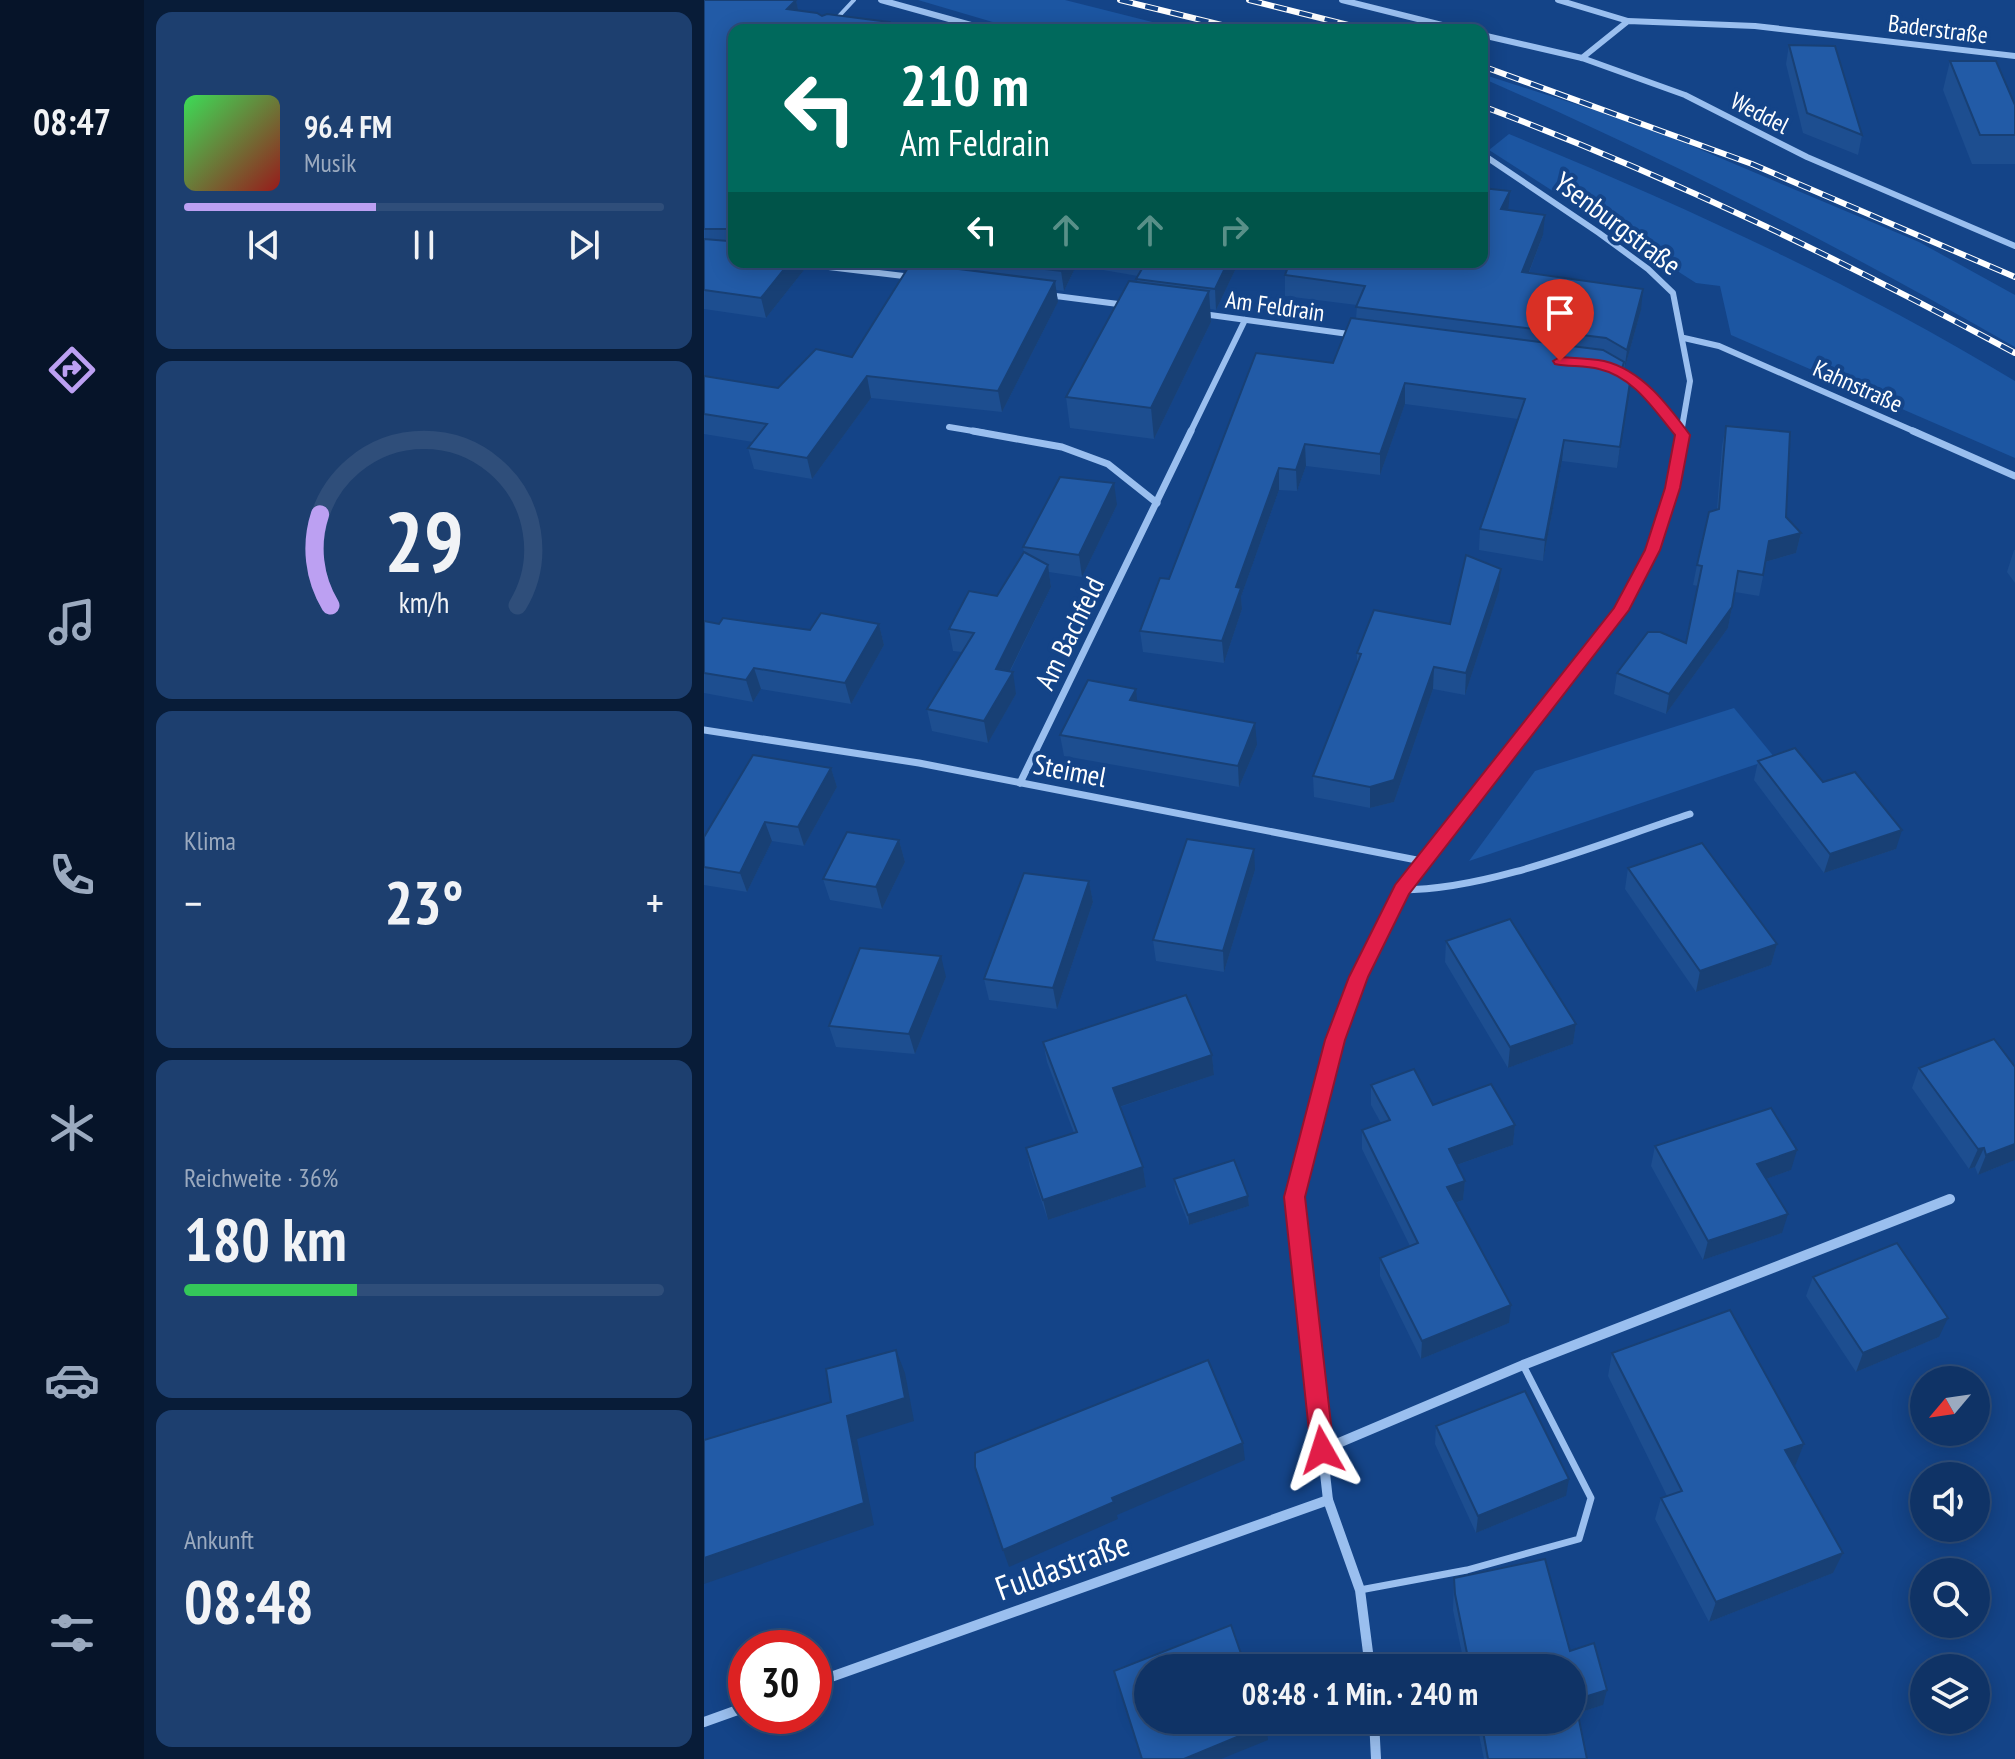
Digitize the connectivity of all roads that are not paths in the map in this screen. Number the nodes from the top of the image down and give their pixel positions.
1 (854, 0) edge
2 (881, 0) edge
3 (1342, 0) edge
4 (1558, 0) edge
5 (1628, 21) junction
6 (832, 24) edge
7 (967, 24) edge
8 (1438, 24) edge
9 (1488, 36) edge
10 (2015, 56) edge
11 (1582, 58) junction
12 (1488, 158) edge
13 (2015, 246) edge
14 (835, 268) edge
15 (915, 278) edge
16 (1041, 294) edge
17 (1135, 306) edge
18 (1198, 314) edge
19 (1245, 320) junction
20 (1368, 336) edge
21 (1684, 338) junction
22 (1603, 365) edge
23 (949, 427) dead end
24 (1683, 435) junction
25 (2015, 476) edge
26 (1157, 503) junction
27 (704, 730) edge
28 (1020, 783) junction
29 (1690, 814) dead end
30 (1427, 862) junction
31 (1402, 890) junction
32 (1950, 1199) dead end
33 (1523, 1365) junction
34 (1322, 1450) junction
35 (1328, 1500) junction
36 (1360, 1590) junction
37 (1368, 1654) edge
38 (832, 1677) edge
39 (728, 1713) edge
40 (704, 1722) edge
41 (1375, 1734) edge
42 (1376, 1759) edge

1 - 6 lane
2 - 7 street
3 - 8 street
4 - 5 street, Baderstraße
5 - 10 street, Baderstraße
5 - 11 street
9 - 11 street, Weddel
11 - 13 street, Weddel
12 - 21 street, Ysenburgstraße
14 - 15 street
16 - 17 street
18 - 19 street, Am Feldrain
19 - 20 street, Am Feldrain
19 - 26 street, Am Bachfeld
21 - 24 street, Ysenburgstraße
21 - 25 street, Kahnstraße
22 - 24 street
23 - 26 street
24 - 30 street, Ysenburgstraße
26 - 28 street, Am Bachfeld
27 - 28 street, Steimel
28 - 30 street, Steimel
29 - 31 street
30 - 31 street, Ysenburgstraße
31 - 34 street, Ysenburgstraße
32 - 33 street
33 - 34 street
33 - 36 lane
34 - 35 street, Ysenburgstraße
35 - 36 street, Ysenburgstraße
35 - 38 street, Fuldastraße
36 - 37 street, Ysenburgstraße
39 - 40 street
41 - 42 street

